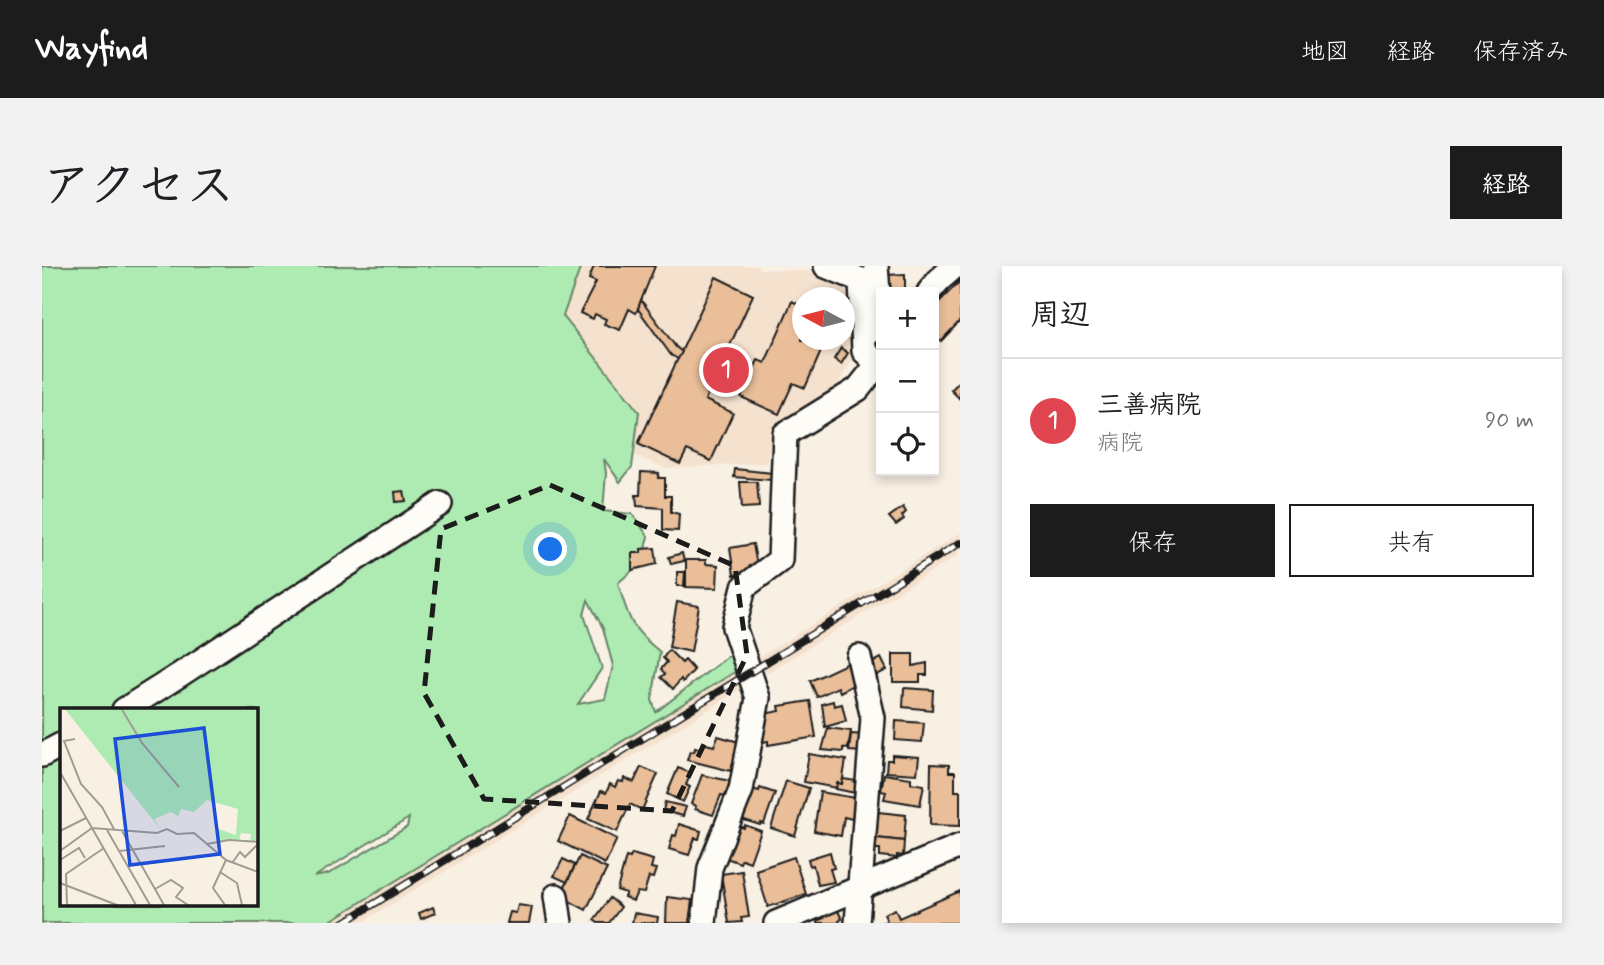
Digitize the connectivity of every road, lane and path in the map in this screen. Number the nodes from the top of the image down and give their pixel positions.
1 (826, 266) edge
2 (876, 266) edge
3 (955, 266) edge
4 (878, 287) edge
5 (933, 287) edge
6 (876, 359) edge
7 (876, 367) edge
8 (440, 504) dead end
9 (859, 657) dead end
10 (126, 708) edge
11 (60, 746) edge
12 (42, 755) edge
13 (960, 846) edge
14 (859, 887) junction
15 (556, 897) dead end
16 (561, 923) edge
17 (704, 923) edge
18 (776, 923) edge
19 (857, 923) edge

1 - 6 street
2 - 4 street
3 - 5 street
7 - 17 street
8 - 10 street
9 - 14 street
11 - 12 street
13 - 14 street
14 - 18 street
14 - 19 street
15 - 16 street

